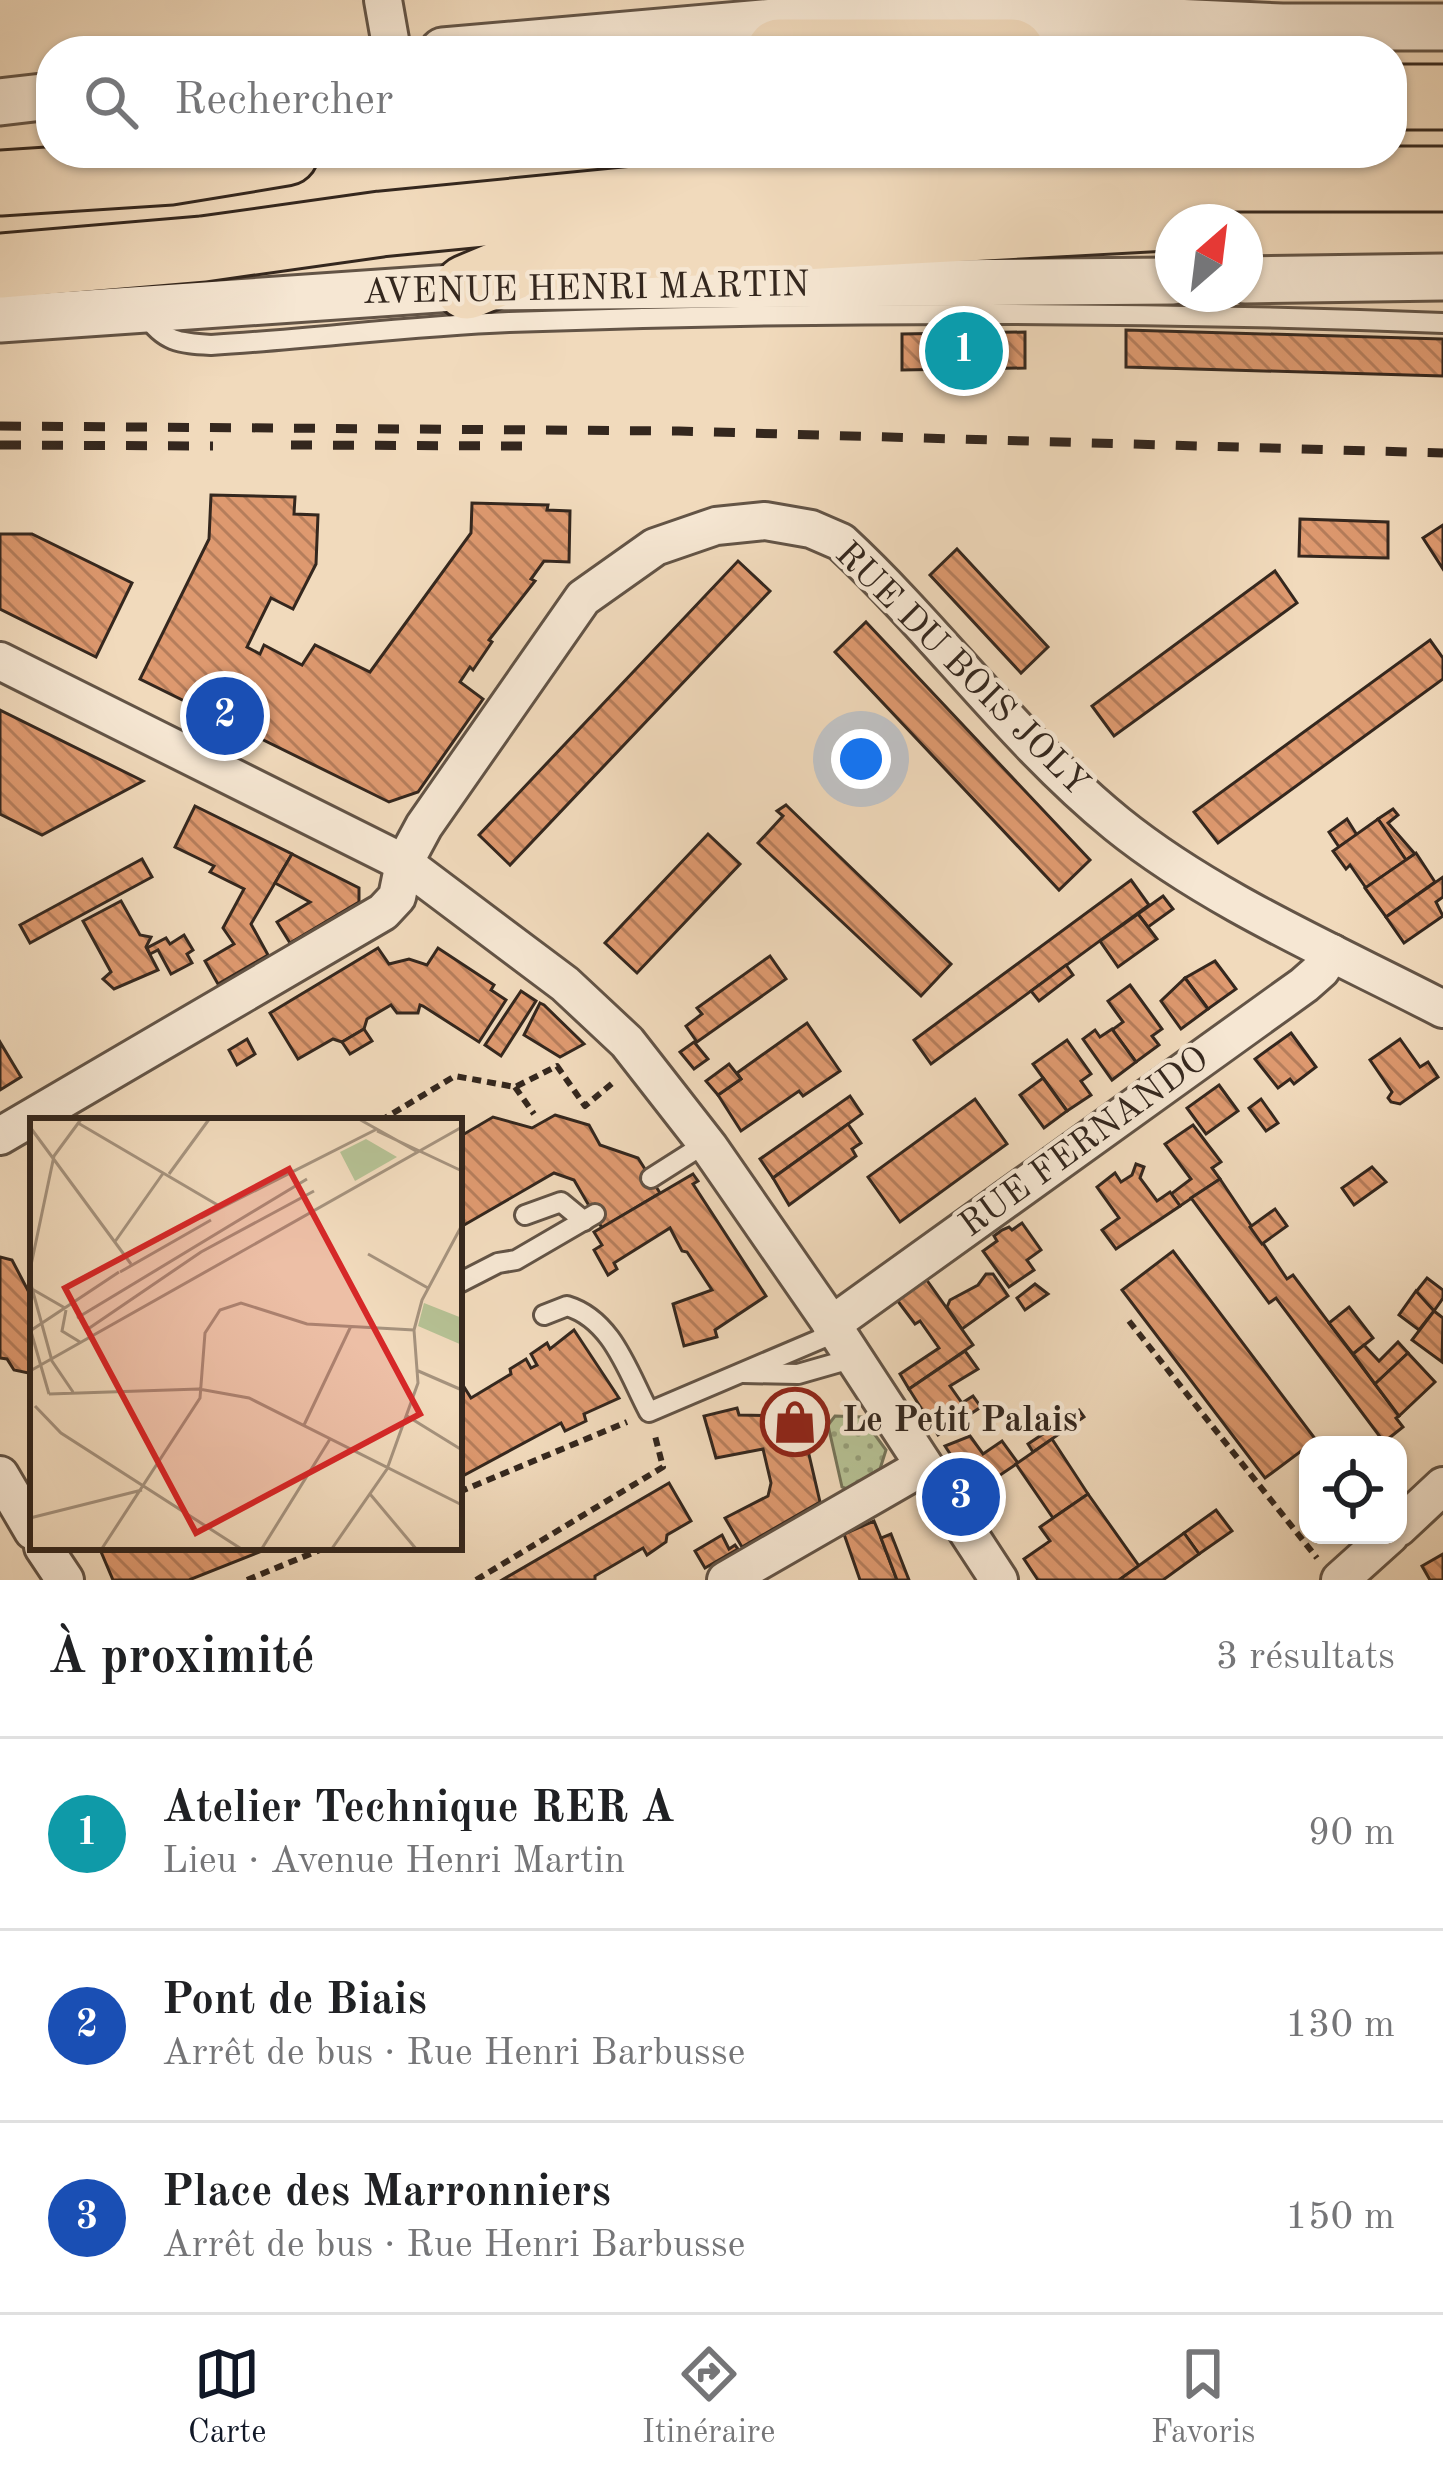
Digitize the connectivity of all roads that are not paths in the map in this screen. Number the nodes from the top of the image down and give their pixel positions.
1 (383, 0) edge
2 (1003, 21) edge
3 (1440, 22) edge
4 (389, 36) edge
5 (609, 36) edge
6 (891, 36) edge
7 (1407, 97) edge
8 (1443, 97) edge
9 (36, 98) edge
10 (0, 102) edge
11 (194, 168) edge
12 (1443, 179) edge
13 (0, 183) edge
14 (1443, 212) edge
15 (0, 266) edge
16 (1443, 277) edge
17 (1263, 280) edge
18 (1155, 281) edge
19 (467, 287) junction
20 (142, 310) junction
21 (0, 319) edge
22 (1443, 323) edge
23 (0, 662) edge
24 (400, 880) junction
25 (1332, 953) junction
26 (1443, 1009) edge
27 (30, 1118) edge
28 (31, 1118) edge
29 (0, 1136) edge
30 (706, 1143) junction
31 (651, 1178) dead end
32 (525, 1215) dead end
33 (462, 1281) edge
34 (544, 1315) dead end
35 (841, 1338) junction
36 (738, 1372) junction
37 (924, 1466) junction
38 (0, 1475) edge
39 (1443, 1486) edge
40 (1407, 1520) edge
41 (30, 1526) edge
42 (45, 1550) edge
43 (1382, 1556) edge
44 (1330, 1571) edge
45 (65, 1580) edge
46 (726, 1580) edge
47 (999, 1580) edge

1 - 4 street
2 - 3 street
2 - 5 street
2 - 6 highway
7 - 8 highway
9 - 10 street
11 - 13 highway
12 - 15 highway
14 - 19 highway
16 - 17 street
18 - 19 street, AVENUE HENRI MARTIN
19 - 20 street, AVENUE HENRI MARTIN
20 - 21 street, AVENUE HENRI MARTIN
20 - 22 lane
23 - 24 street
24 - 25 street, RUE DU BOIS JOLY
24 - 28 street
24 - 30 street
25 - 26 street, RUE DU BOIS JOLY
25 - 35 street, RUE FERNANDO
27 - 29 street
30 - 31 lane
30 - 35 street
32 - 33 lane
34 - 36 lane
35 - 36 lane
35 - 36 lane
35 - 37 street
37 - 46 street
37 - 47 street
38 - 41 street
39 - 40 street
42 - 45 street
43 - 44 street

